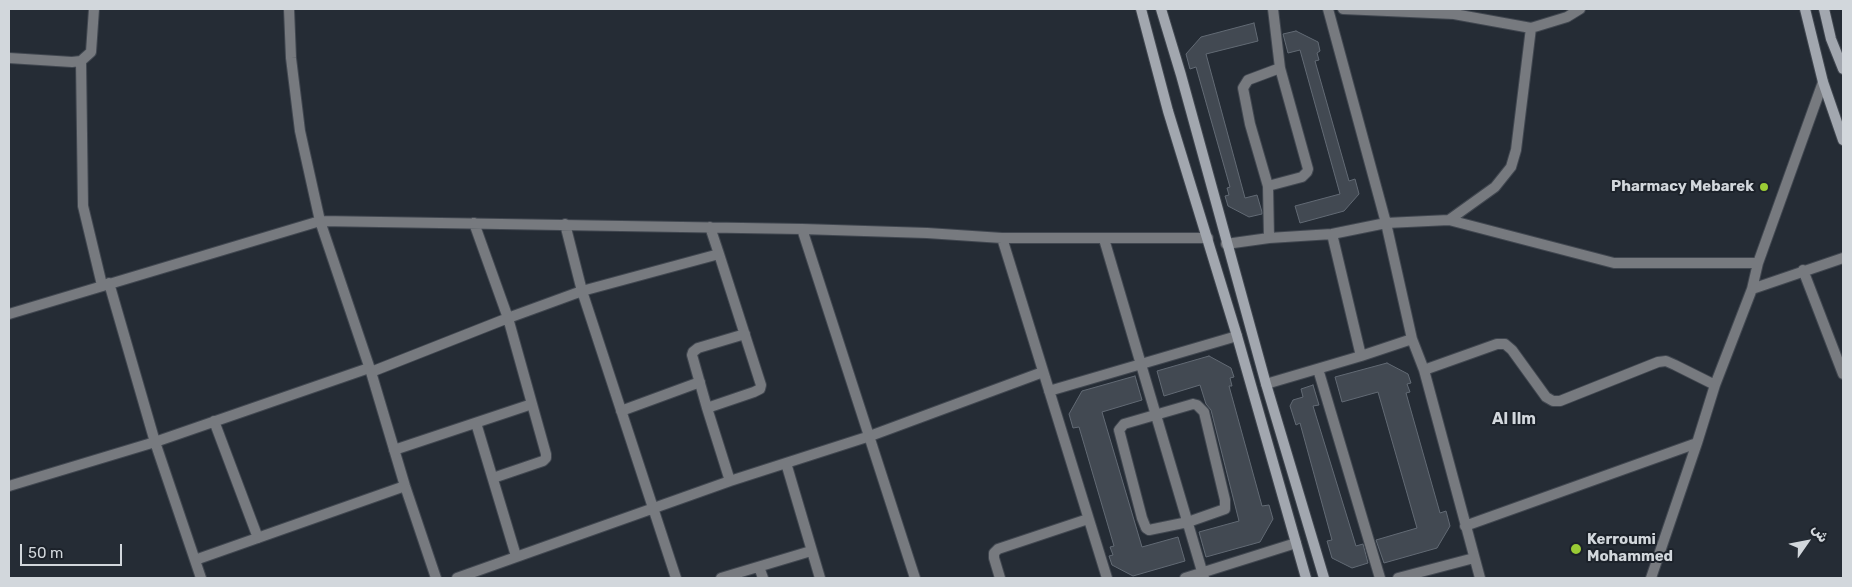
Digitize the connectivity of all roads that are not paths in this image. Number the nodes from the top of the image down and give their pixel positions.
1 (94, 9) edge
2 (289, 9) edge
3 (1141, 9) edge
4 (1161, 9) edge
5 (1273, 9) edge
6 (1328, 9) edge
7 (1343, 9) edge
8 (1580, 9) edge
9 (1805, 9) edge
10 (1824, 9) edge
11 (1454, 12) edge
12 (1531, 28) junction
13 (9, 58) edge
14 (81, 61) junction
15 (1280, 68) junction
16 (1843, 69) edge
17 (1823, 82) junction
18 (1843, 140) edge
19 (1268, 186) junction
20 (1449, 220) junction
21 (320, 222) junction
22 (474, 223) junction
23 (1386, 223) junction
24 (565, 224) junction
25 (710, 227) junction
26 (802, 229) junction
27 (1332, 234) junction
28 (1002, 238) junction
29 (1208, 238) junction
30 (1269, 238) junction
31 (1104, 239) junction
32 (1226, 244) junction
33 (719, 254) junction
34 (1843, 258) edge
35 (1758, 263) junction
36 (1803, 270) junction
37 (106, 284) junction
38 (1752, 289) junction
39 (582, 291) junction
40 (9, 314) edge
41 (508, 318) junction
42 (745, 334) junction
43 (1237, 336) junction
44 (1412, 339) junction
45 (1361, 356) junction
46 (1140, 363) junction
47 (1318, 369) junction
48 (370, 370) junction
49 (1424, 370) junction
50 (1043, 372) junction
51 (1843, 374) edge
52 (700, 382) junction
53 (1266, 384) junction
54 (1715, 385) junction
55 (1049, 391) junction
56 (532, 404) junction
57 (707, 408) junction
58 (622, 412) junction
59 (1156, 416) junction
60 (214, 421) junction
61 (476, 423) junction
62 (870, 436) junction
63 (155, 442) junction
64 (1697, 443) junction
65 (394, 450) junction
66 (786, 463) junction
67 (493, 478) junction
68 (730, 481) junction
69 (9, 486) edge
70 (406, 486) junction
71 (653, 508) junction
72 (1088, 519) junction
73 (1188, 522) junction
74 (1465, 526) junction
75 (258, 538) junction
76 (1296, 543) junction
77 (811, 551) junction
78 (516, 556) junction
79 (1474, 558) junction
80 (195, 560) junction
81 (1319, 563) junction
82 (759, 567) junction
83 (1303, 568) junction
84 (1203, 575) edge
85 (201, 578) edge
86 (436, 578) edge
87 (457, 578) edge
88 (676, 578) edge
89 (721, 578) edge
90 (763, 578) edge
91 (820, 578) edge
92 (915, 578) edge
93 (1000, 578) edge
94 (1107, 578) edge
95 (1185, 578) edge
96 (1306, 578) edge
97 (1324, 578) edge
98 (1380, 578) edge
99 (1398, 578) edge
100 (1480, 578) edge
101 (1651, 578) edge

1 - 14 street
2 - 21 street
3 - 29 street
4 - 32 street
5 - 15 street
6 - 23 street
7 - 11 street
8 - 12 street
9 - 17 street
10 - 16 street
11 - 12 street
12 - 20 street
13 - 14 street
14 - 37 street
15 - 19 street
15 - 19 street
17 - 18 street
17 - 35 street
19 - 30 street
20 - 23 street
20 - 35 street
21 - 22 street
21 - 37 street
21 - 48 street
22 - 24 street
22 - 41 street
23 - 27 street
23 - 44 street
24 - 25 street
24 - 39 street
25 - 26 street
25 - 33 street
26 - 28 street
26 - 62 street
27 - 30 street
27 - 45 street
28 - 31 street
28 - 50 street
29 - 31 street
29 - 43 street
30 - 32 street
31 - 46 street
32 - 53 street
33 - 39 street
33 - 42 street
34 - 36 street
35 - 38 street
36 - 38 street
36 - 51 street
37 - 40 street
37 - 63 street
38 - 54 street
39 - 41 street
39 - 58 street
41 - 48 street
41 - 56 street
42 - 52 street
42 - 57 street
43 - 46 street
43 - 76 street
44 - 45 street
44 - 49 street
45 - 47 street
46 - 55 street
46 - 59 street
47 - 53 street
47 - 98 street
48 - 60 street
48 - 65 street
49 - 54 street
49 - 74 street
50 - 55 street
50 - 62 street
52 - 57 street
52 - 58 street
53 - 81 street
54 - 64 street
55 - 72 street
56 - 61 street
56 - 67 street
57 - 68 street
58 - 71 street
59 - 73 street
59 - 73 street
59 - 73 street
60 - 63 street
60 - 75 street
61 - 65 street
61 - 67 street
62 - 66 street
62 - 92 street
63 - 69 street
63 - 80 street
64 - 74 street
64 - 101 street
65 - 70 street
66 - 68 street
66 - 77 street
67 - 78 street
68 - 71 street
70 - 75 street
70 - 86 street
71 - 78 street
71 - 88 street
72 - 93 street
72 - 94 street
73 - 84 street
74 - 79 street
75 - 80 street
76 - 83 street
76 - 84 street
77 - 82 street
77 - 91 street
78 - 87 street
79 - 99 street
79 - 100 street
80 - 85 street
81 - 83 street
81 - 97 street
82 - 89 street
82 - 90 street
83 - 96 street
84 - 95 street

